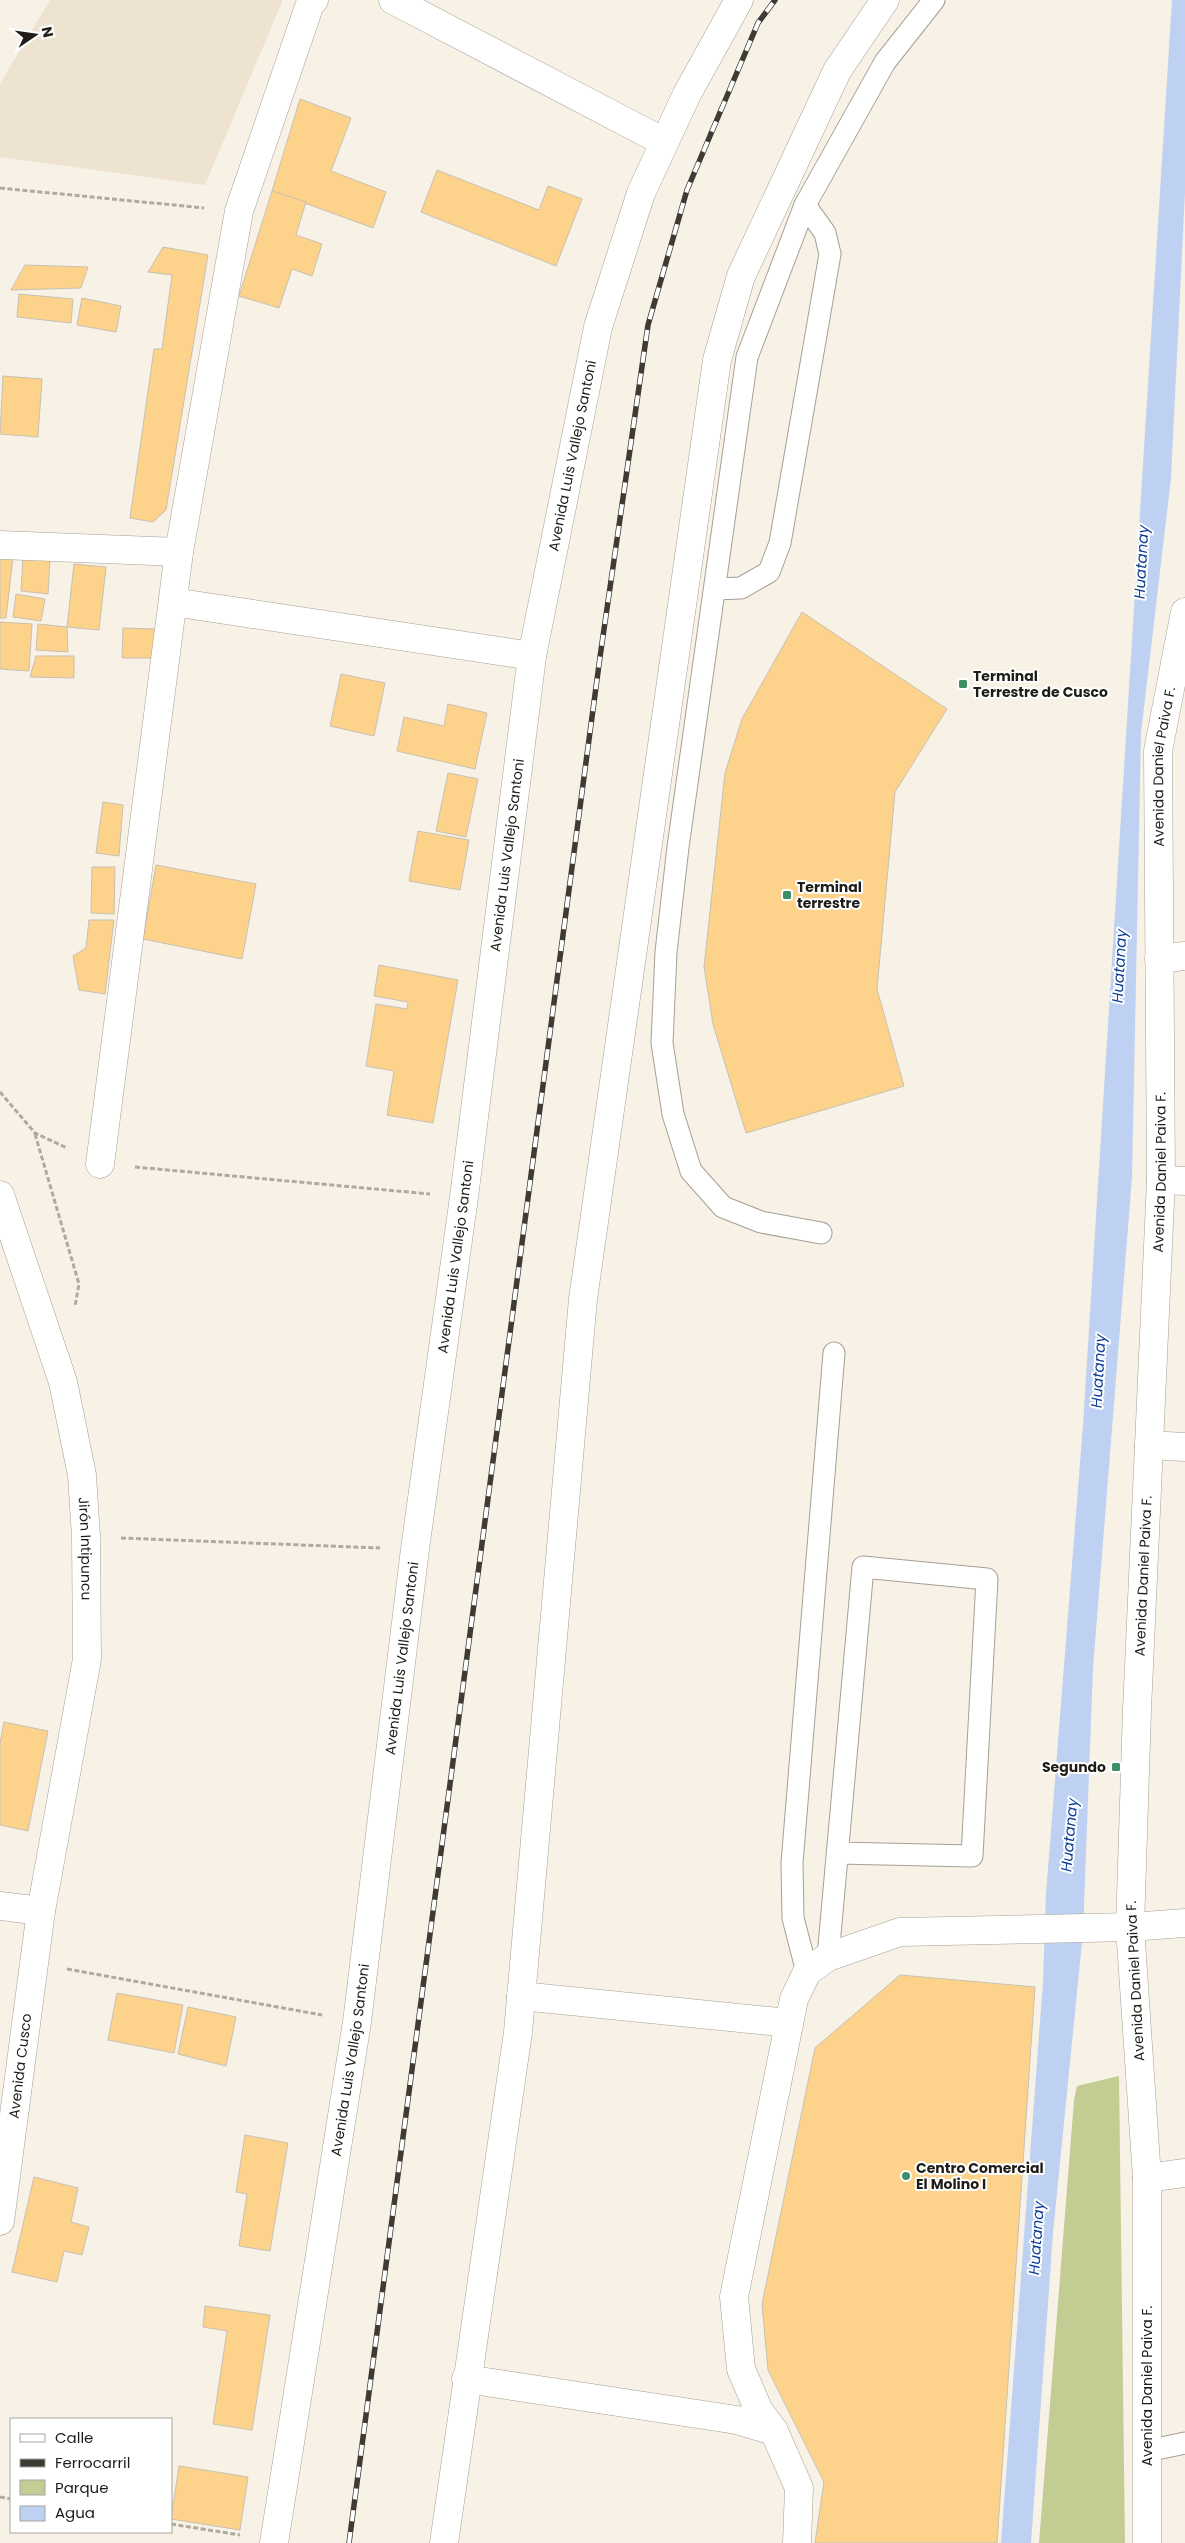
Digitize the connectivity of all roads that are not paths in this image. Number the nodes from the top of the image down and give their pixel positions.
1 (314, 0) edge
2 (393, 0) edge
3 (739, 0) edge
4 (885, 0) edge
5 (934, 0) edge
6 (664, 142) junction
7 (805, 205) junction
8 (0, 545) edge
9 (179, 552) junction
10 (715, 590) junction
11 (173, 602) junction
12 (1185, 612) edge
13 (532, 656) junction
14 (1177, 691) edge
15 (1172, 957) edge
16 (100, 1164) road end
17 (1173, 1180) edge
18 (0, 1195) edge
19 (822, 1233) dead end
20 (834, 1353) dead end
21 (1148, 1445) junction
22 (1185, 1447) edge
23 (838, 1853) junction
24 (0, 1906) edge
25 (41, 1911) junction
26 (1185, 1923) edge
27 (1130, 1927) junction
28 (817, 1964) junction
29 (521, 1996) junction
30 (789, 2023) junction
31 (1185, 2173) edge
32 (1147, 2178) junction
33 (0, 2221) edge
34 (466, 2380) junction
35 (774, 2431) junction
36 (1185, 2443) edge
37 (1147, 2451) junction
38 (274, 2543) edge
39 (444, 2543) edge
40 (797, 2543) edge
41 (1147, 2543) edge

1 - 9 street
2 - 6 street
3 - 6 street, Avenida Luis Vallejo Santoni
4 - 29 street
5 - 7 lane
6 - 13 street, Avenida Luis Vallejo Santoni
7 - 10 lane
7 - 10 lane
8 - 9 street
9 - 11 street
10 - 19 lane
11 - 13 street
11 - 16 street
12 - 14 street, Avenida Daniel Paiva F.
13 - 38 street, Avenida Luis Vallejo Santoni
14 - 15 street, Avenida Daniel Paiva F.
15 - 17 street, Avenida Daniel Paiva F.
17 - 21 street, Avenida Daniel Paiva F.
18 - 25 street, Jirón Intipuncu
20 - 28 lane
21 - 22 street
21 - 27 street, Avenida Daniel Paiva F.
23 - 23 lane
23 - 28 lane
24 - 25 street
25 - 33 street, Avenida Cusco
26 - 27 street
27 - 28 street
27 - 32 street, Avenida Daniel Paiva F.
28 - 30 street
29 - 30 street
29 - 34 street
30 - 35 street
31 - 32 street
32 - 37 street, Avenida Daniel Paiva F.
34 - 35 street
34 - 39 street
35 - 40 street
36 - 37 lane
37 - 41 street, Avenida Daniel Paiva F.

